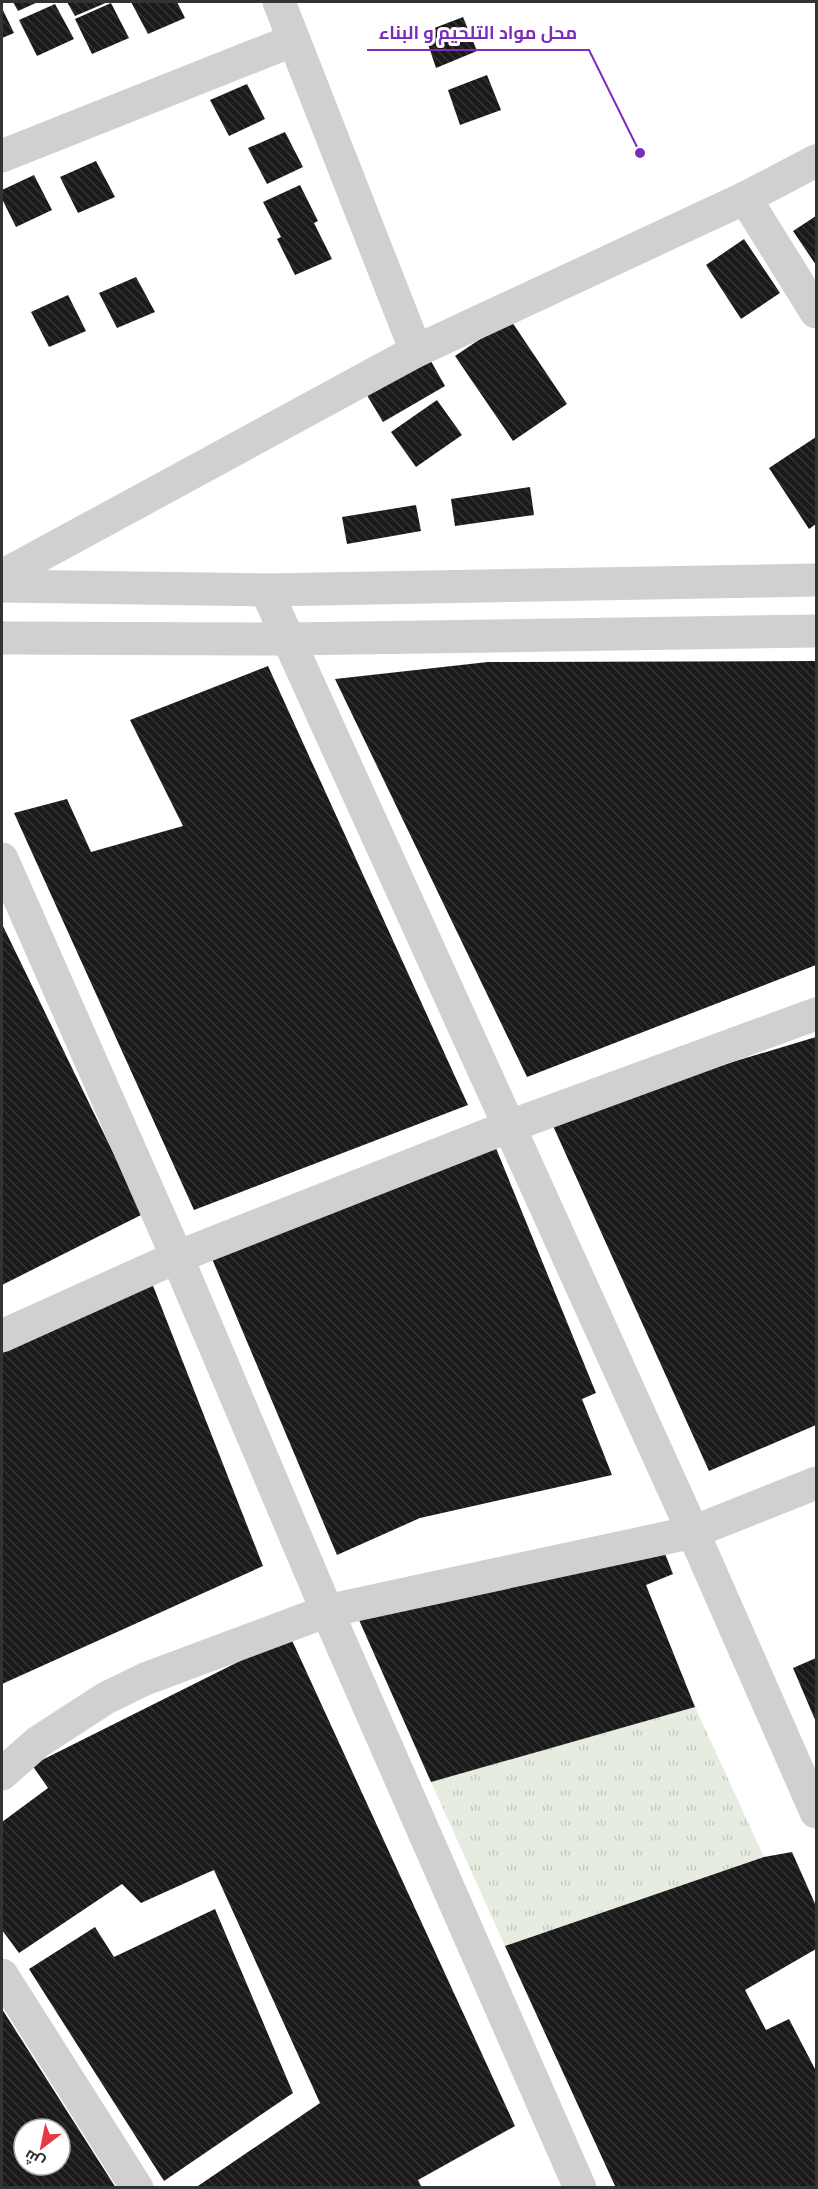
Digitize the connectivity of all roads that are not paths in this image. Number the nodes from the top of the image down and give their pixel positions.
1 (279, 2) edge
2 (294, 40) junction
3 (2, 156) edge
4 (816, 161) edge
5 (745, 198) junction
6 (816, 312) edge
7 (416, 351) junction
8 (2, 576) edge
9 (816, 580) edge
10 (2, 586) edge
11 (266, 590) junction
12 (816, 631) edge
13 (2, 638) edge
14 (288, 639) junction
15 (2, 859) edge
16 (816, 1014) edge
17 (510, 1126) junction
18 (177, 1257) junction
19 (2, 1336) edge
20 (816, 1483) edge
21 (693, 1532) junction
22 (327, 1611) junction
23 (2, 1774) edge
24 (816, 1812) edge
25 (2, 1975) edge
26 (137, 2187) edge
27 (580, 2187) edge

1 - 2 street
2 - 3 street
2 - 7 street
4 - 5 street
5 - 6 street
5 - 7 street
7 - 8 street
9 - 11 street
10 - 11 street
11 - 14 street
12 - 14 street
13 - 14 street
14 - 17 street
15 - 18 street
16 - 17 street
17 - 18 street
17 - 21 street
18 - 19 street
18 - 22 street
20 - 21 street
21 - 22 street
21 - 24 street
22 - 23 street
22 - 27 street
25 - 26 street

